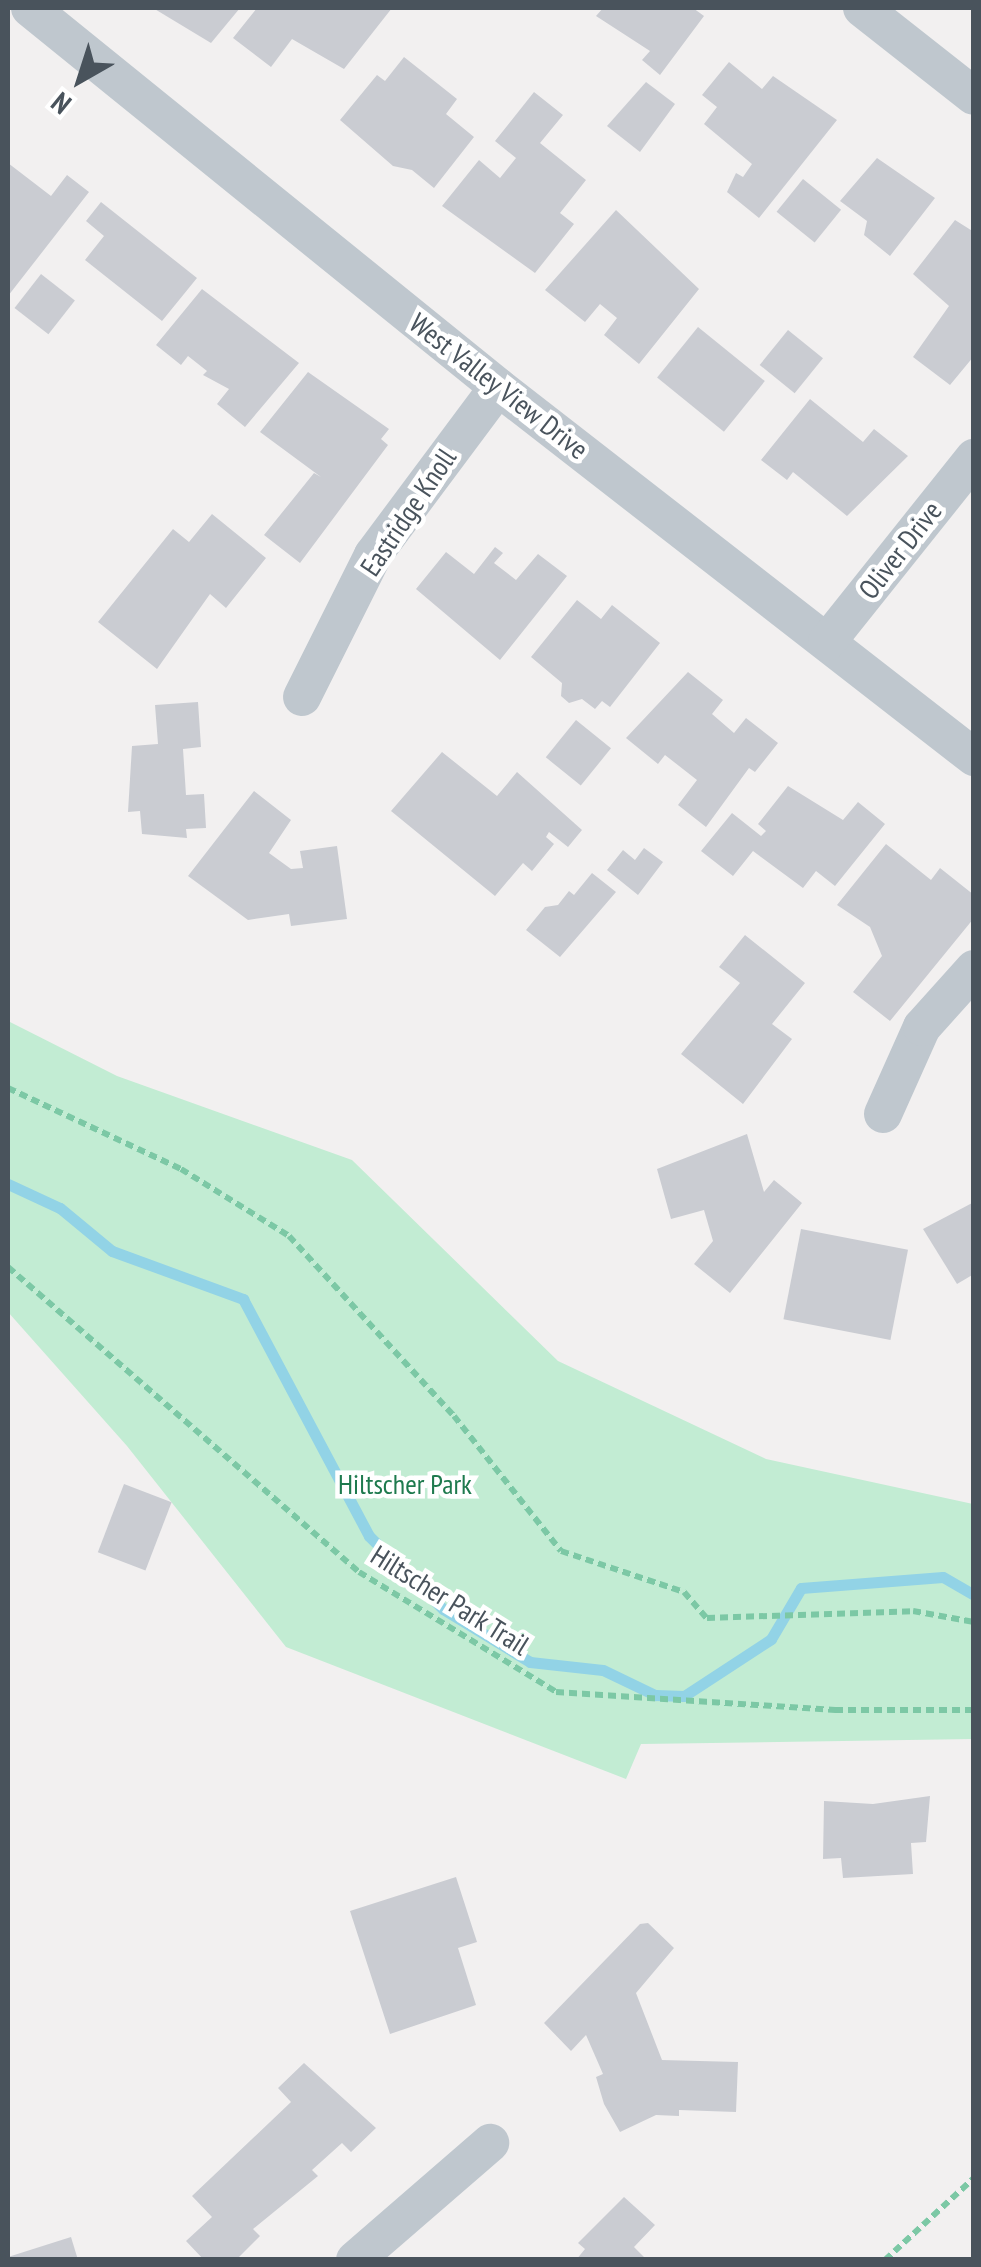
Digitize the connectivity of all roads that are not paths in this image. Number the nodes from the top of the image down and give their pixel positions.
1 (30, 8) edge
2 (862, 8) edge
3 (974, 96) edge
4 (498, 387) junction
5 (974, 458) edge
6 (828, 642) junction
7 (302, 698) dead end
8 (974, 758) edge
9 (974, 969) edge
10 (883, 1114) dead end
11 (490, 2143) dead end
12 (355, 2260) edge

1 - 4 street, West Valley View Drive
2 - 3 street
4 - 6 street, West Valley View Drive
4 - 7 street, Eastridge Knoll
5 - 6 street, Oliver Drive
6 - 8 street, West Valley View Drive
9 - 10 street
11 - 12 street

